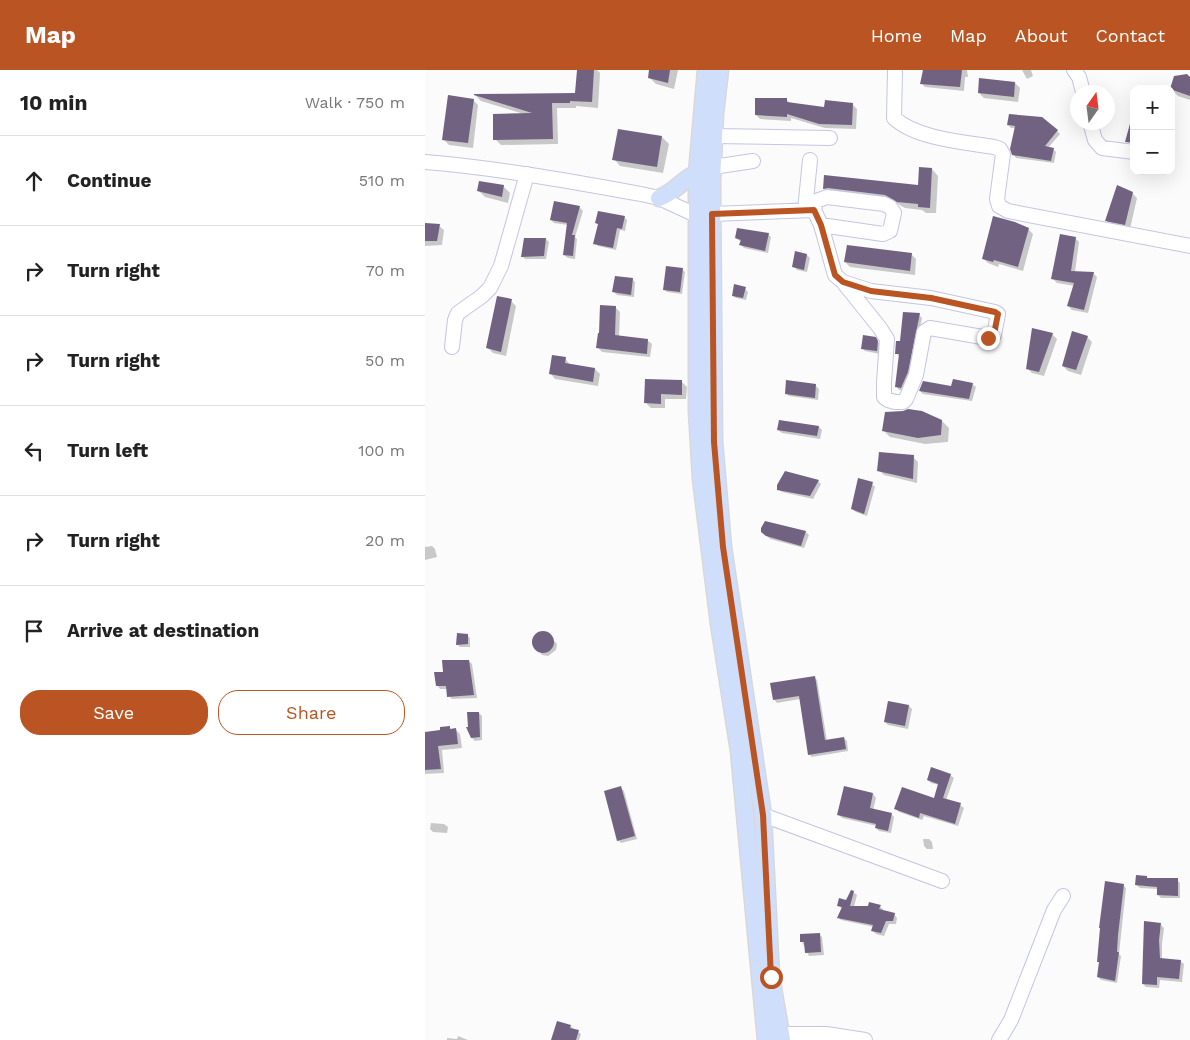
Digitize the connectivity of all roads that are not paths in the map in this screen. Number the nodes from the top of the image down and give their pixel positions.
1 (706, 70) edge
2 (720, 70) edge
3 (895, 70) edge
4 (1074, 70) edge
5 (1081, 85) edge
6 (1092, 130) edge
7 (714, 136) junction
8 (830, 138) dead end
9 (1130, 152) edge
10 (810, 160) dead end
11 (753, 161) dead end
12 (425, 162) edge
13 (705, 170) junction
14 (527, 174) junction
15 (659, 198) junction
16 (810, 210) junction
17 (705, 215) junction
18 (821, 225) junction
19 (1190, 246) edge
20 (843, 282) junction
21 (452, 346) dead end
22 (763, 815) junction
23 (942, 881) dead end
24 (1063, 896) dead end
25 (774, 1036) edge
26 (865, 1040) edge
27 (999, 1040) edge

1 - 13 main road
2 - 7 main road
3 - 19 street
4 - 5 street
6 - 9 street
7 - 8 street
7 - 13 main road
10 - 16 street
11 - 13 street
12 - 14 street
13 - 15 main road
13 - 17 main road
14 - 15 street
14 - 21 street
15 - 17 street
16 - 17 street
16 - 18 street
16 - 18 street
17 - 22 main road
17 - 25 main road
18 - 20 street
20 - 20 street
22 - 23 street
22 - 25 main road
24 - 27 street
25 - 26 street

